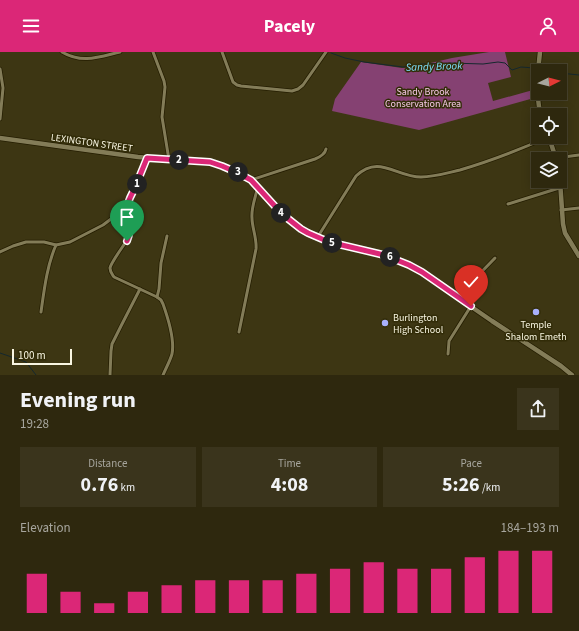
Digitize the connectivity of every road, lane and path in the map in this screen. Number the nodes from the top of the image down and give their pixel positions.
1 (62, 52) edge
2 (120, 52) edge
3 (153, 52) edge
4 (222, 52) edge
5 (326, 52) edge
6 (540, 52) edge
7 (539, 64) edge
8 (0, 69) edge
9 (0, 119) edge
10 (0, 138) edge
11 (532, 144) edge
12 (326, 148) dead end
13 (579, 155) edge
14 (567, 157) edge
15 (147, 158) junction
16 (169, 160) junction
17 (251, 180) junction
18 (258, 186) junction
19 (560, 188) joint
20 (508, 204) dead end
21 (127, 207) junction
22 (579, 208) edge
23 (561, 210) junction
24 (167, 236) dead end
25 (317, 238) junction
26 (56, 245) junction
27 (0, 252) edge
28 (579, 256) edge
29 (495, 258) dead end
30 (140, 289) junction
31 (457, 297) junction
32 (157, 298) junction
33 (471, 306) junction
34 (40, 312) dead end
35 (239, 332) dead end
36 (448, 354) dead end
37 (110, 375) edge
38 (163, 375) edge
39 (572, 375) edge

1 - 2 street
3 - 16 street
4 - 5 street
6 - 7 street
8 - 9 street
10 - 15 street, LEXINGTON STREET
11 - 25 street
12 - 17 street
13 - 14 street
15 - 16 street, LEXINGTON STREET
15 - 21 street
16 - 17 street, LEXINGTON STREET
17 - 18 street, LEXINGTON STREET
18 - 25 street, LEXINGTON STREET
18 - 35 street
19 - 20 street
19 - 23 street
21 - 26 street
21 - 30 street
22 - 23 street
23 - 28 street
24 - 32 street
25 - 31 street, LEXINGTON STREET
26 - 27 street
26 - 34 street
29 - 31 street
30 - 32 street
30 - 37 street
31 - 33 street, LEXINGTON STREET
32 - 38 street
33 - 36 street
33 - 39 street, LEXINGTON STREET

